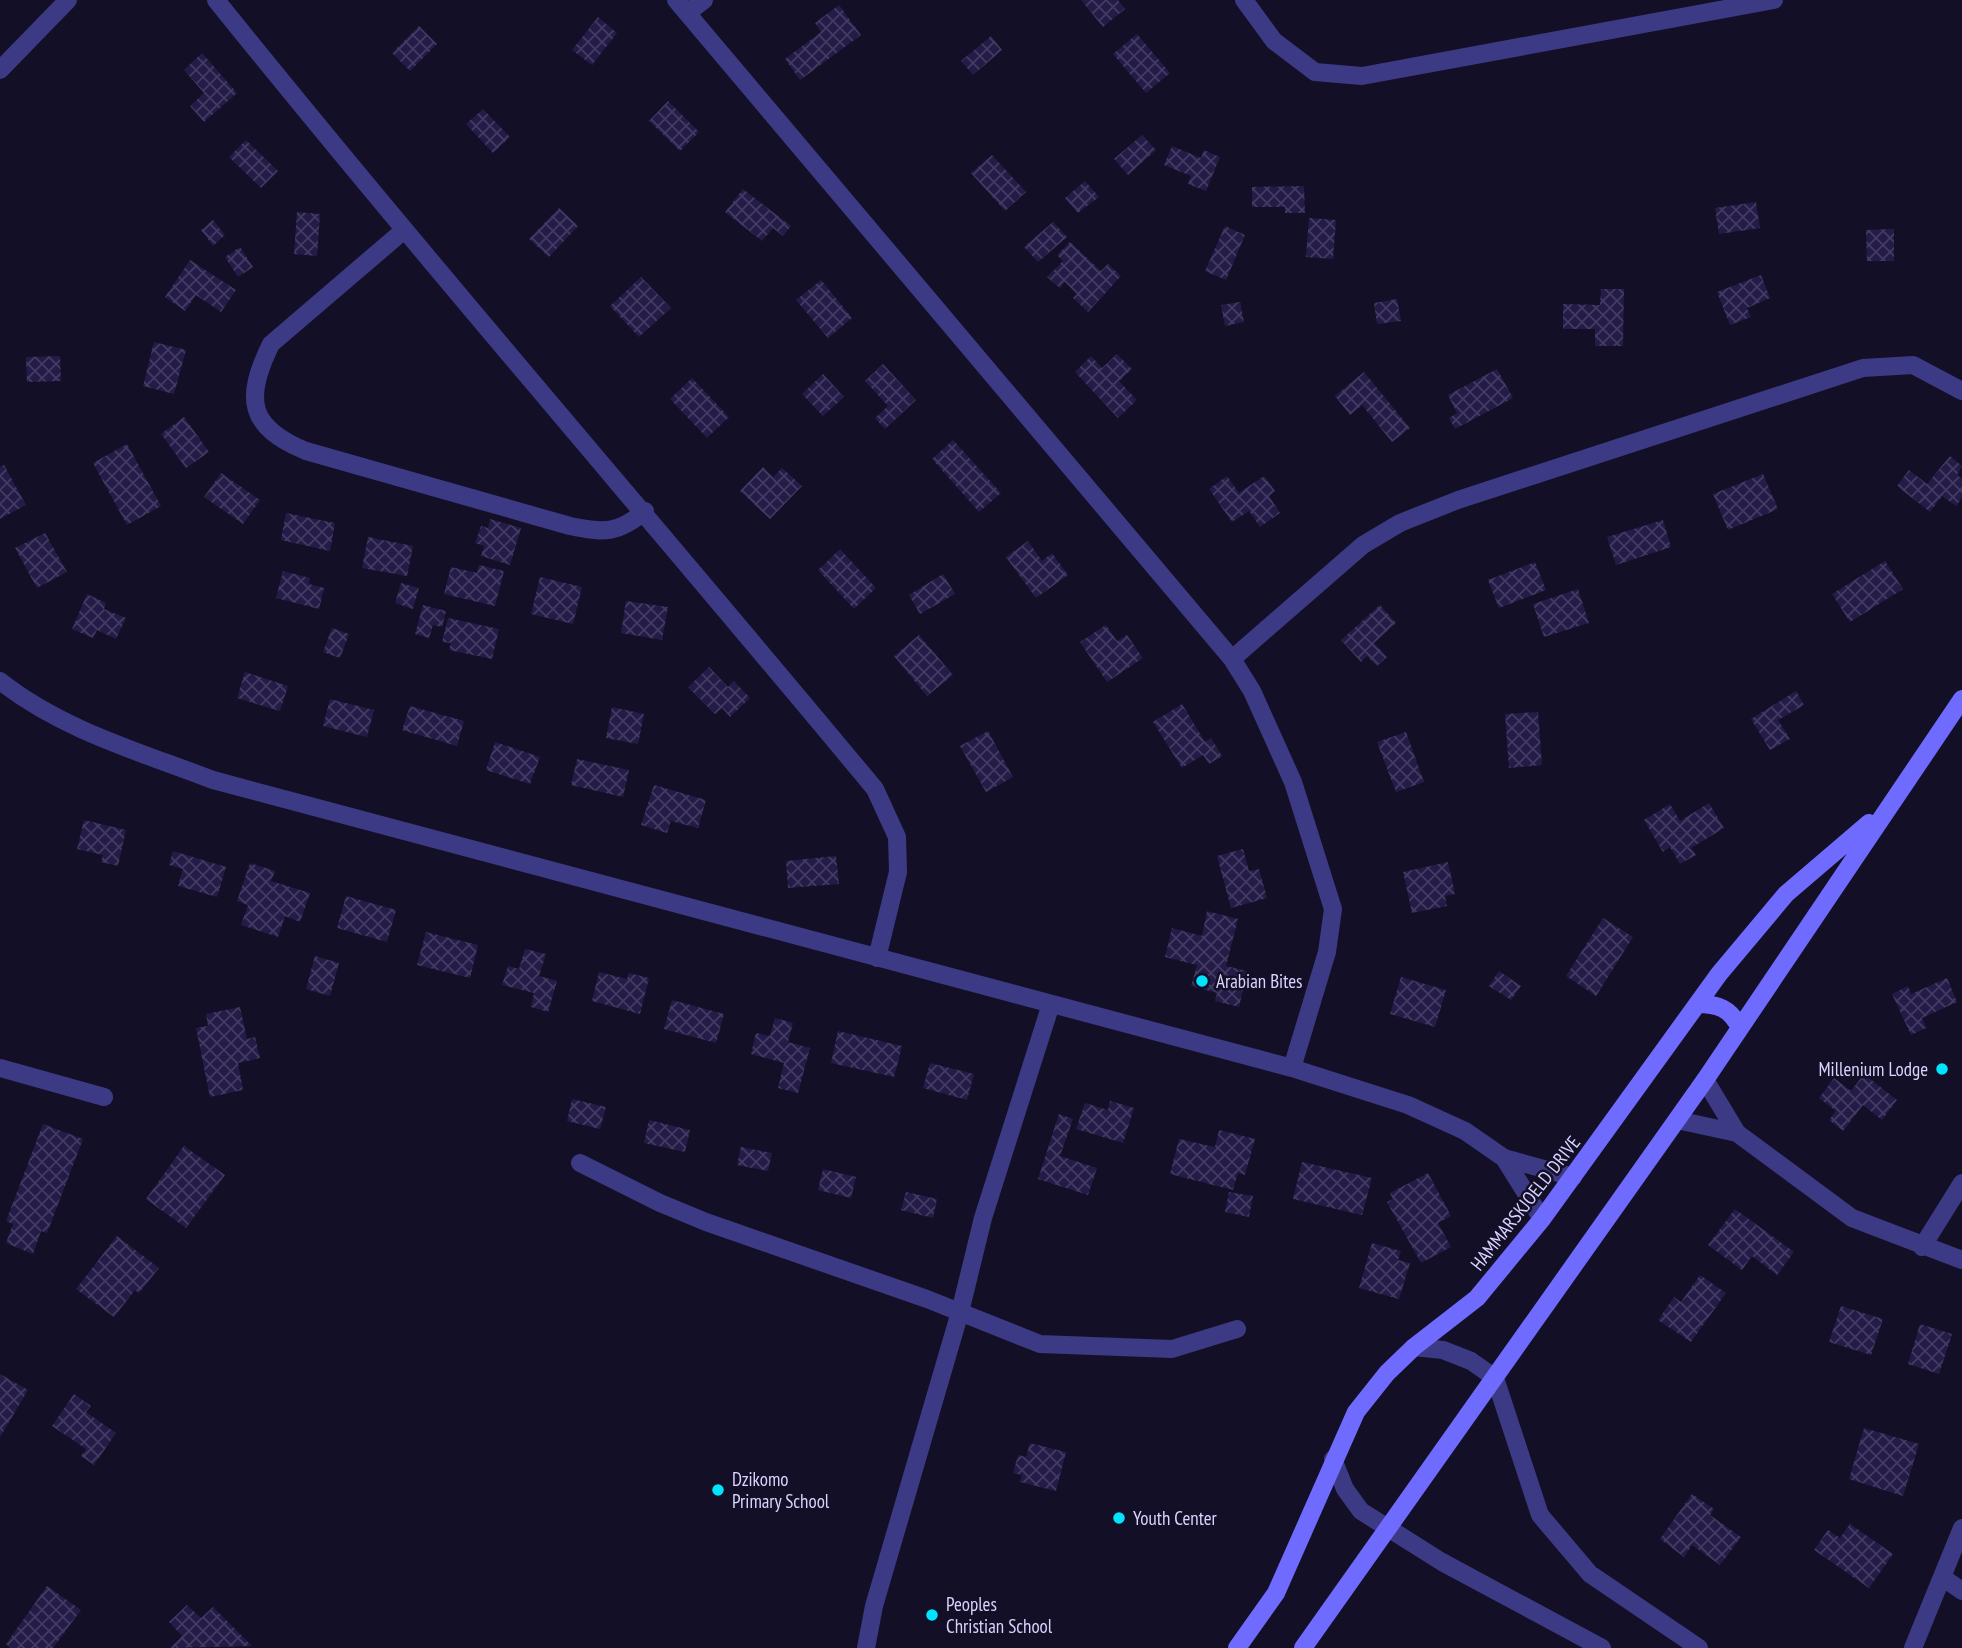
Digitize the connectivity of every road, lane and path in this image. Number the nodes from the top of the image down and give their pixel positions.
1 (68, 0) edge
2 (216, 0) edge
3 (704, 0) edge
4 (1244, 0) edge
5 (1774, 0) edge
6 (682, 7) edge
7 (0, 70) edge
8 (403, 231) junction
9 (1962, 391) edge
10 (645, 510) junction
11 (1232, 659) junction
12 (0, 681) edge
13 (1962, 699) edge
14 (1887, 807) junction
15 (877, 958) junction
16 (1051, 1004) junction
17 (1697, 1004) junction
18 (1740, 1028) junction
19 (0, 1068) edge
20 (1292, 1068) junction
21 (1705, 1080) junction
22 (104, 1097) dead end
23 (1677, 1120) junction
24 (1737, 1133) junction
25 (1504, 1158) junction
26 (580, 1163) dead end
27 (1573, 1177) junction
28 (1962, 1183) edge
29 (1542, 1219) junction
30 (1922, 1247) junction
31 (1962, 1260) edge
32 (960, 1312) junction
33 (1237, 1329) dead end
34 (1414, 1347) junction
35 (1495, 1378) junction
36 (1334, 1459) junction
37 (1962, 1528) edge
38 (1387, 1529) junction
39 (1942, 1577) junction
40 (1962, 1591) edge
41 (866, 1648) edge
42 (1237, 1648) edge
43 (1303, 1648) edge
44 (1602, 1648) edge
45 (1699, 1648) edge
46 (1913, 1648) edge

1 - 7 street
2 - 8 street
3 - 6 street
4 - 5 street
6 - 11 street
8 - 10 street
8 - 10 street
9 - 11 street
10 - 15 street
11 - 20 street
12 - 15 street
13 - 14 main road, HAMMARSKJOELD DRIVE
14 - 17 main road, HAMMARSKJOELD DRIVE
14 - 18 main road, HAMMARSKJOELD DRIVE
15 - 16 street
16 - 20 street
16 - 32 street
17 - 18 main road
17 - 27 main road, HAMMARSKJOELD DRIVE
18 - 21 main road, HAMMARSKJOELD DRIVE
19 - 22 street
20 - 25 street
21 - 23 main road, HAMMARSKJOELD DRIVE
21 - 24 street
23 - 24 street
23 - 35 main road, HAMMARSKJOELD DRIVE
24 - 30 street
25 - 27 street
25 - 29 street
26 - 32 street
27 - 29 main road, HAMMARSKJOELD DRIVE
28 - 30 street
29 - 34 main road, HAMMARSKJOELD DRIVE
30 - 31 street
32 - 33 street
32 - 41 street
34 - 35 street
34 - 36 main road, HAMMARSKJOELD DRIVE
35 - 38 main road, HAMMARSKJOELD DRIVE
35 - 45 street
36 - 38 street
36 - 42 main road, HAMMARSKJOELD DRIVE
37 - 39 street
38 - 43 main road, HAMMARSKJOELD DRIVE
38 - 44 street
39 - 40 street
39 - 46 street

